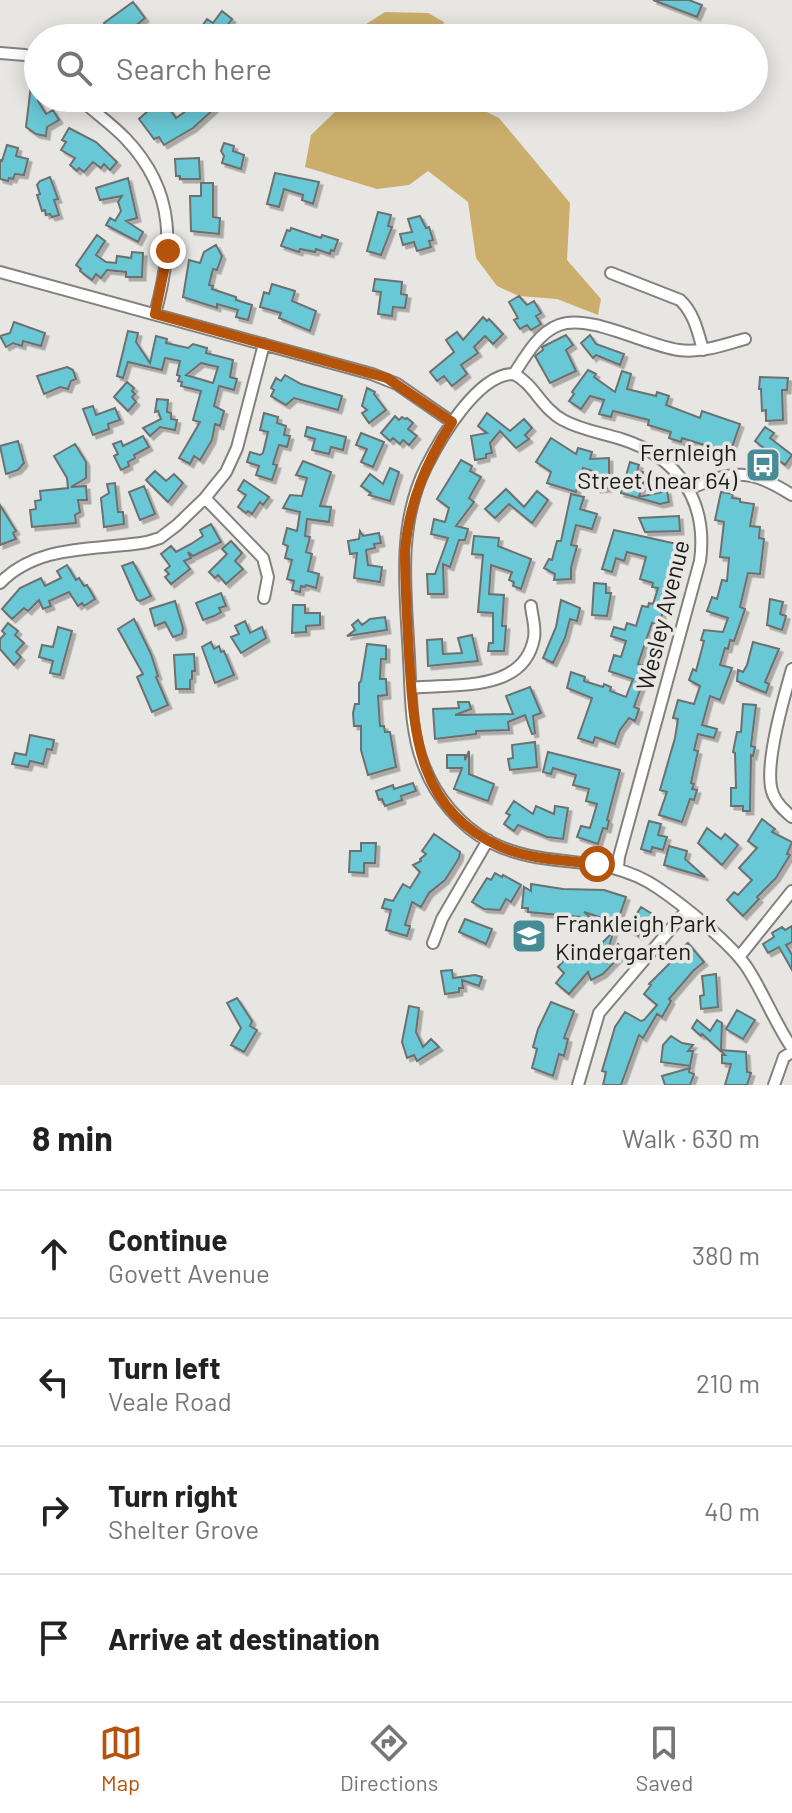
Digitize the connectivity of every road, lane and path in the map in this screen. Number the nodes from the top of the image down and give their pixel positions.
1 (0, 53) edge
2 (24, 55) edge
3 (96, 112) edge
4 (0, 272) edge
5 (611, 273) dead end
6 (155, 314) junction
7 (745, 339) dead end
8 (264, 344) junction
9 (703, 350) junction
10 (514, 374) junction
11 (452, 422) junction
12 (689, 489) junction
13 (792, 495) edge
14 (205, 498) junction
15 (0, 583) edge
16 (264, 598) dead end
17 (531, 606) dead end
18 (792, 669) edge
19 (411, 688) junction
20 (792, 817) edge
21 (488, 840) junction
22 (618, 867) junction
23 (792, 891) edge
24 (686, 911) junction
25 (433, 943) dead end
26 (739, 957) junction
27 (792, 1050) edge
28 (578, 1085) edge
29 (774, 1085) edge

1 - 2 street
3 - 6 street
4 - 6 street
5 - 9 street
6 - 8 street
7 - 9 street
8 - 11 street
8 - 14 street
9 - 10 street
10 - 11 street
10 - 12 street, Wesley Avenue
11 - 19 street
12 - 13 street
12 - 22 street, Wesley Avenue
14 - 15 street
14 - 16 street
17 - 19 street
18 - 20 street
19 - 21 street
21 - 22 street
21 - 25 street
22 - 24 street
23 - 26 street
24 - 26 street
24 - 28 street
26 - 27 street
27 - 29 street

